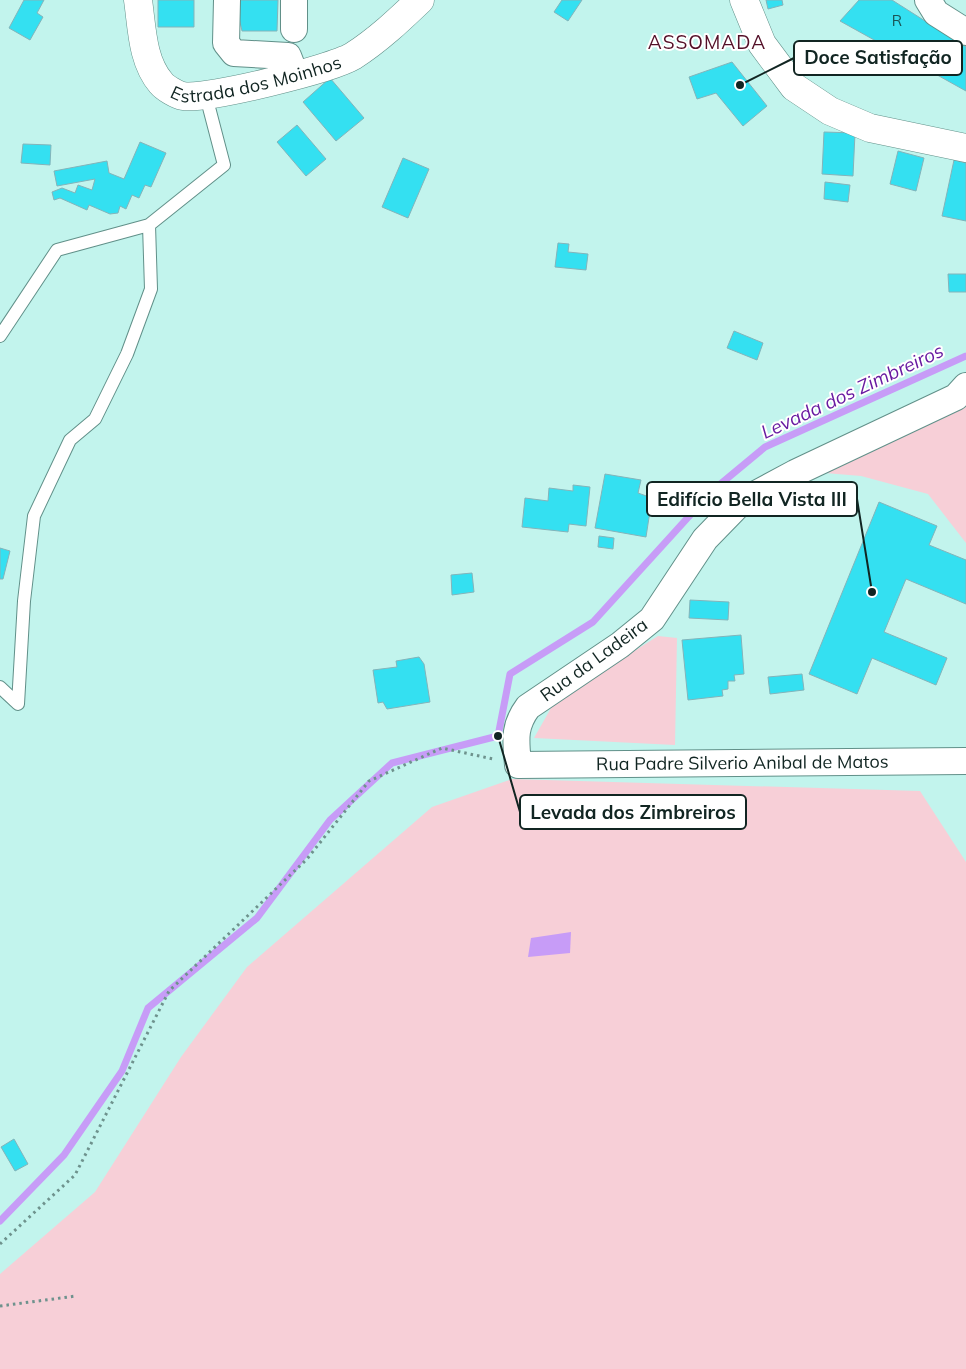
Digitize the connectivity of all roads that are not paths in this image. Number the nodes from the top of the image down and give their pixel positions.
1 (138, 0) edge
2 (227, 0) edge
3 (294, 0) edge
4 (420, 0) edge
5 (744, 0) edge
6 (928, 0) edge
7 (294, 29) dead end
8 (966, 32) edge
9 (295, 74) junction
10 (206, 96) junction
11 (966, 148) edge
12 (149, 226) junction
13 (0, 336) edge
14 (966, 386) edge
15 (0, 687) edge
16 (966, 761) edge
17 (518, 765) joint

1 - 10 street, Estrada dos Moinhos
2 - 9 street
3 - 7 street
4 - 9 street, Estrada dos Moinhos
5 - 11 street
6 - 8 street
9 - 10 street, Estrada dos Moinhos
10 - 12 lane
12 - 13 lane
12 - 15 lane
14 - 17 street, Rua da Ladeira
16 - 17 street, Rua Padre Silverio Anibal de Matos

